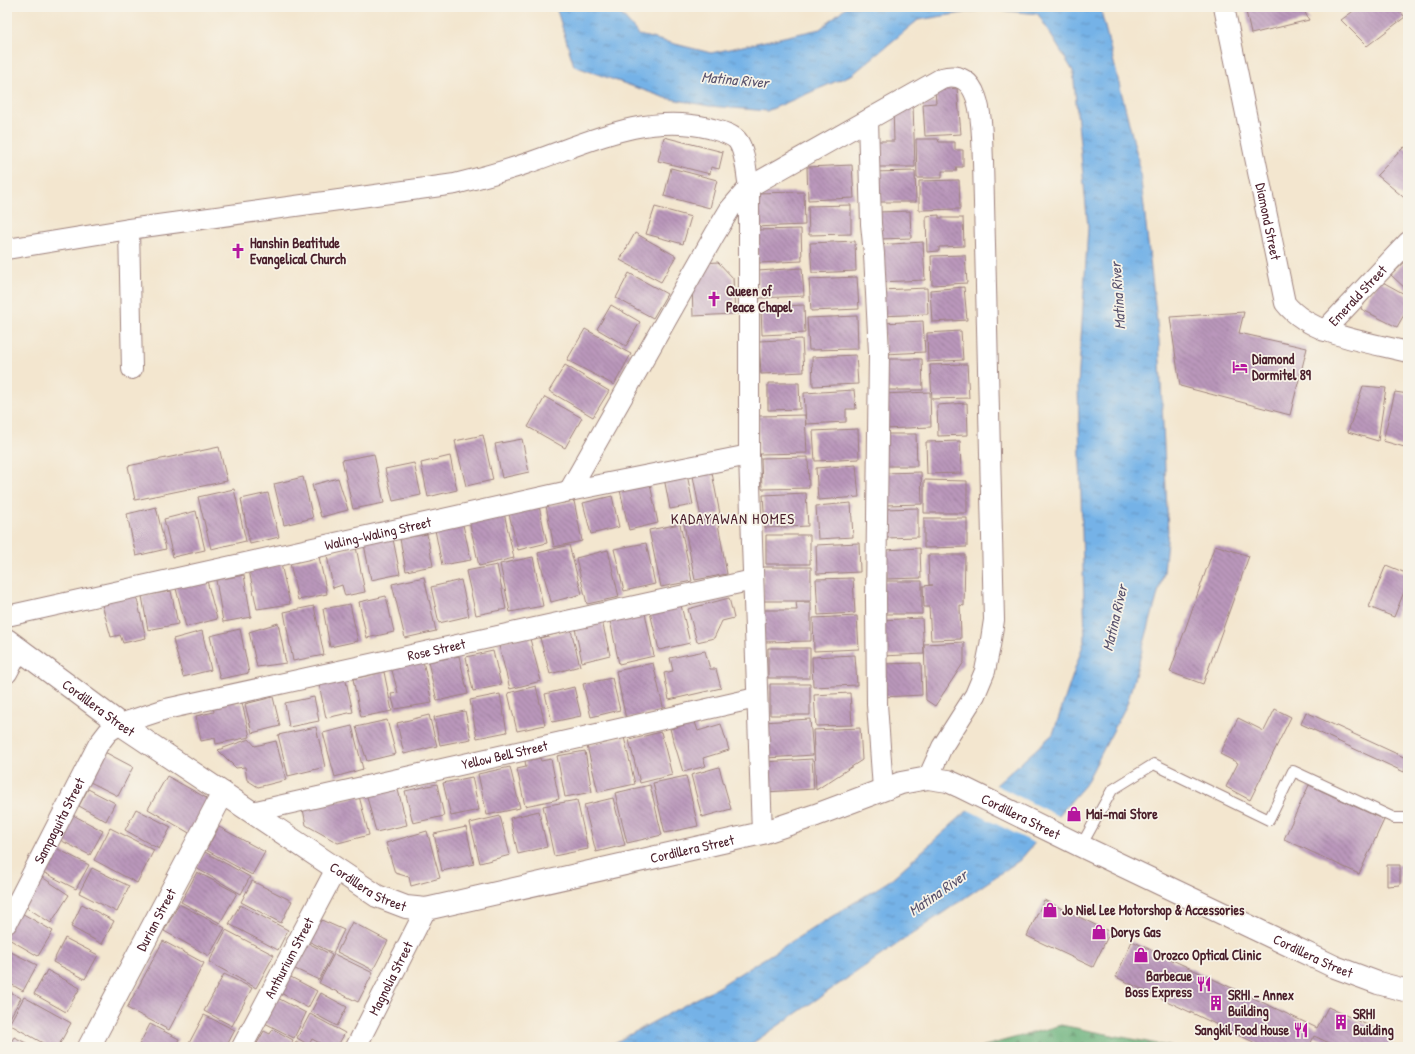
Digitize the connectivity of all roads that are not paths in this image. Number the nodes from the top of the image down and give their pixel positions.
1 (1224, 7) edge
2 (868, 120) junction
3 (749, 187) junction
4 (129, 229) junction
5 (1408, 242) edge
6 (7, 249) edge
7 (1324, 331) junction
8 (1408, 352) edge
9 (132, 369) dead end
10 (749, 455) junction
11 (569, 491) junction
12 (753, 580) junction
13 (7, 616) edge
14 (13, 645) edge
15 (7, 673) edge
16 (756, 698) junction
17 (120, 724) junction
18 (928, 778) junction
19 (883, 789) junction
20 (223, 792) junction
21 (252, 812) junction
22 (1408, 818) edge
23 (762, 833) junction
24 (1075, 843) junction
25 (336, 869) junction
26 (426, 909) junction
27 (7, 923) edge
28 (1408, 991) edge
29 (89, 1047) edge
30 (242, 1047) edge
31 (356, 1047) edge

1 - 7 street, Diamond Street
2 - 3 street
2 - 18 street
2 - 19 street
3 - 4 street
3 - 10 street
3 - 11 street
4 - 6 street
4 - 9 street
5 - 7 street, Emerald Street
7 - 8 street, Diamond Street
10 - 11 street, Waling-Waling Street
10 - 12 street
11 - 13 street, Waling-Waling Street
12 - 16 street
12 - 17 street, Rose Street
14 - 15 street
14 - 17 street, Cordillera Street
16 - 21 street, Yellow Bell Street
16 - 23 street
17 - 20 street, Cordillera Street
17 - 27 street, Sampaguita Street
18 - 19 street, Cordillera Street
18 - 24 street, Cordillera Street
19 - 23 street, Cordillera Street
20 - 21 street, Cordillera Street
20 - 29 street, Durian Street
21 - 25 street, Cordillera Street
22 - 24 lane
23 - 26 street, Cordillera Street
24 - 28 street, Cordillera Street
25 - 26 street, Cordillera Street
25 - 30 street, Anthurium Street
26 - 31 street, Magnolia Street

